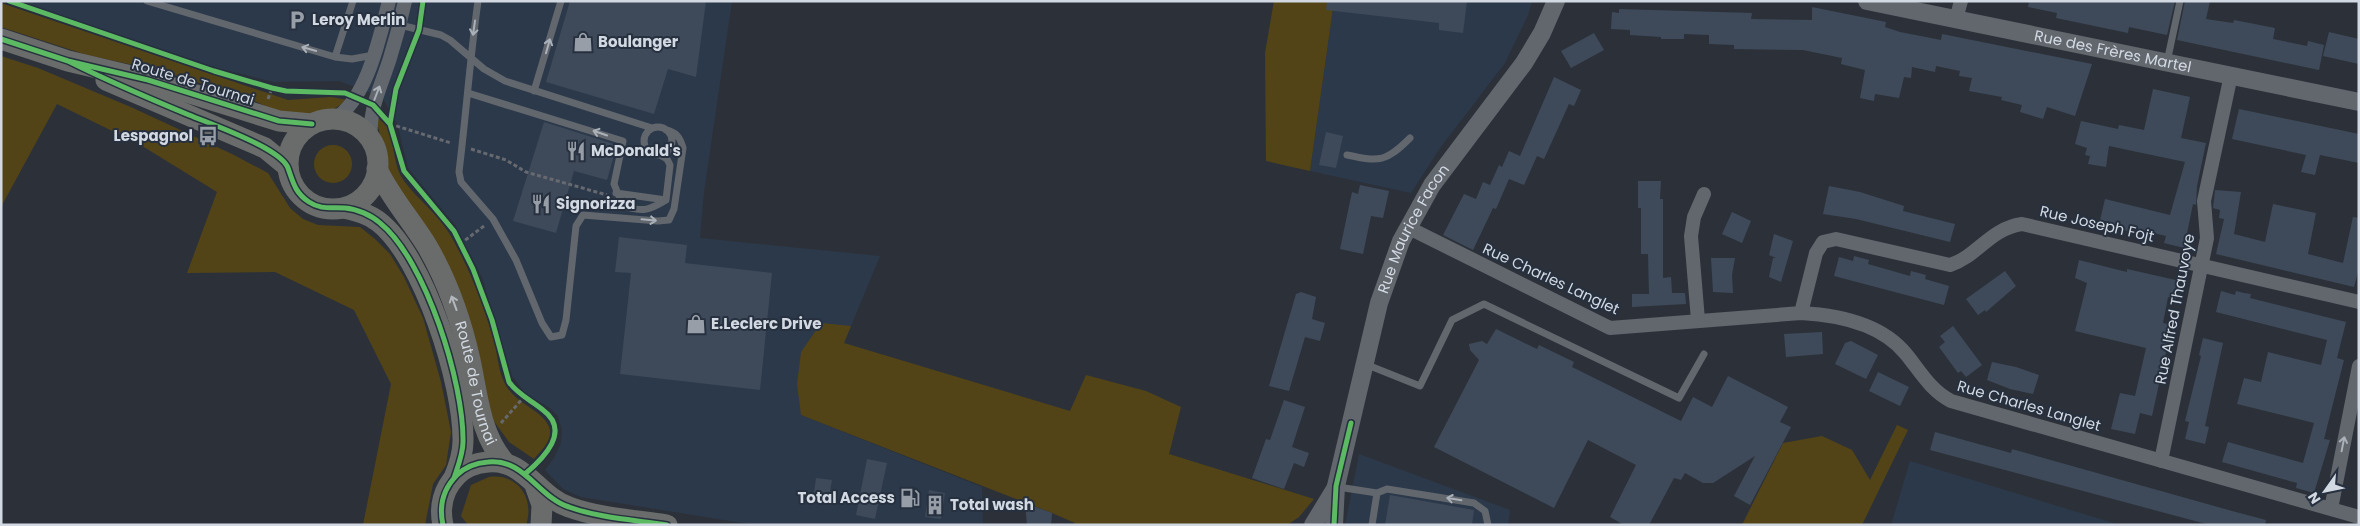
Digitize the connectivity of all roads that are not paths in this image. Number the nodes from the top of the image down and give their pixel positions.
1 (147, 1) edge
2 (353, 1) edge
3 (405, 1) edge
4 (478, 1) edge
5 (560, 1) edge
6 (1556, 1) edge
7 (1867, 1) edge
8 (1962, 1) edge
9 (2180, 1) edge
10 (387, 4) edge
11 (1956, 20) junction
12 (400, 25) junction
13 (1, 39) edge
14 (374, 55) junction
15 (470, 55) junction
16 (335, 57) junction
17 (68, 61) junction
18 (2167, 62) junction
19 (2231, 75) junction
20 (534, 90) junction
21 (468, 93) junction
22 (2359, 102) edge
23 (334, 119) junction
24 (628, 119) junction
25 (312, 124) junction
26 (652, 128) junction
27 (666, 130) junction
28 (644, 138) junction
29 (1410, 138) dead end
30 (371, 140) junction
31 (660, 155) junction
32 (1347, 155) dead end
33 (288, 167) junction
34 (377, 169) junction
35 (616, 192) junction
36 (1704, 194) dead end
37 (666, 200) junction
38 (344, 208) junction
39 (1407, 227) junction
40 (2202, 266) junction
41 (2359, 302) edge
42 (1801, 313) junction
43 (1698, 320) junction
44 (1704, 354) dead end
45 (1365, 364) junction
46 (2359, 366) edge
47 (2355, 406) edge
48 (2161, 461) junction
49 (506, 464) junction
50 (454, 478) junction
51 (535, 484) junction
52 (1336, 486) junction
53 (1377, 493) junction
54 (2331, 509) junction
55 (2359, 517) edge
56 (443, 525) edge
57 (541, 525) edge
58 (667, 525) edge
59 (1313, 525) edge
60 (1334, 525) edge
61 (1372, 525) edge
62 (1488, 525) edge

16 -> 1 lane
2 - 16 lane
3 - 12 street
4 -> 15 lane
20 -> 5 lane
6 - 39 street, Rue Maurice Facon
7 - 11 street, Rue des Frères Martel
8 - 11 street
9 - 18 lane
10 - 14 street
11 - 18 street, Rue des Frères Martel
12 - 15 lane
30 -> 12 street
13 - 17 main road, Route de Tournai
14 - 16 lane
14 - 23 street
15 - 20 lane
15 - 21 lane
17 - 25 main road, Route de Tournai
17 - 33 main road, Route de Tournai
18 - 19 street, Rue des Frères Martel
19 - 22 street, Rue des Frères Martel
19 - 40 street, Rue Alfred Thauvoye
20 - 24 lane
21 -> 27 lane
35 -> 21 lane
23 - 25 main road, Route de Tournai
23 - 30 main road
24 - 26 lane
24 - 28 lane
25 - 33 main road
26 - 27 lane
26 - 28 lane
27 - 31 lane
28 - 31 lane
29 - 32 lane
30 - 34 main road, Route de Tournai
31 - 37 lane
33 - 38 main road, Route de Tournai
34 - 38 main road
49 -> 34 main road, Route de Tournai
35 - 37 lane
35 - 37 lane
36 - 43 street
38 - 50 main road, Route de Tournai
39 - 43 street, Rue Charles Langlet
39 - 45 street, Rue Maurice Facon
40 - 41 street, Rue Joseph Fojt
40 - 42 street, Rue Joseph Fojt
40 - 48 street, Rue Alfred Thauvoye
42 - 43 street, Rue Charles Langlet
42 - 48 street, Rue Charles Langlet
44 - 45 lane
45 - 52 street, Rue Maurice Facon
46 - 47 street
54 -> 47 street
48 - 54 street, Rue Charles Langlet
49 - 50 main road, Route de Tournai
49 - 51 main road, Route de Tournai
50 - 56 main road, Route de Tournai
51 - 57 main road
51 - 58 main road, Route de Tournai
52 - 53 lane
52 - 59 street, Rue Maurice Facon
52 - 60 street, Rue Maurice Facon
53 - 61 lane
62 -> 53 lane
54 - 55 street, Rue Charles Langlet

